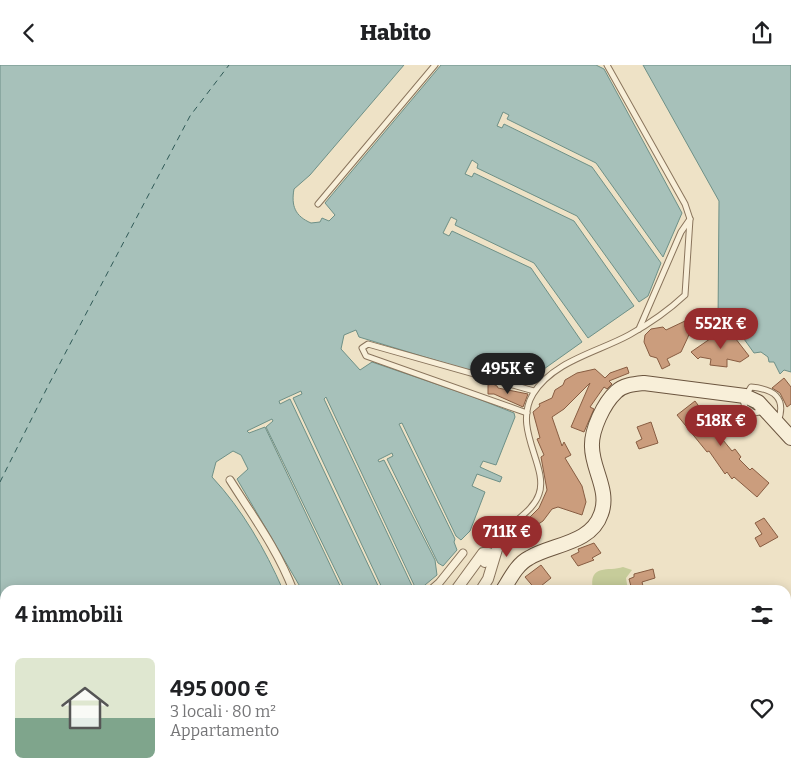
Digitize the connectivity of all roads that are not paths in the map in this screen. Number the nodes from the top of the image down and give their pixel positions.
1 (435, 65) edge
2 (608, 65) edge
3 (318, 204) dead end
4 (690, 219) junction
5 (639, 329) junction
6 (534, 391) junction
7 (744, 396) junction
8 (527, 413) junction
9 (778, 422) junction
10 (791, 438) edge
11 (230, 480) dead end
12 (500, 536) joint
13 (463, 553) dead end
14 (488, 558) junction
15 (292, 585) edge
16 (437, 585) edge
17 (461, 585) edge
18 (484, 585) edge
19 (506, 585) edge

1 - 3 lane
2 - 4 lane
4 - 5 lane
4 - 5 lane
5 - 6 lane
6 - 8 lane
6 - 8 lane
7 - 9 main road
7 - 9 lane
7 - 19 main road
8 - 12 lane
9 - 10 main road
11 - 15 street
12 - 14 street
13 - 16 street
14 - 17 street
14 - 18 street

